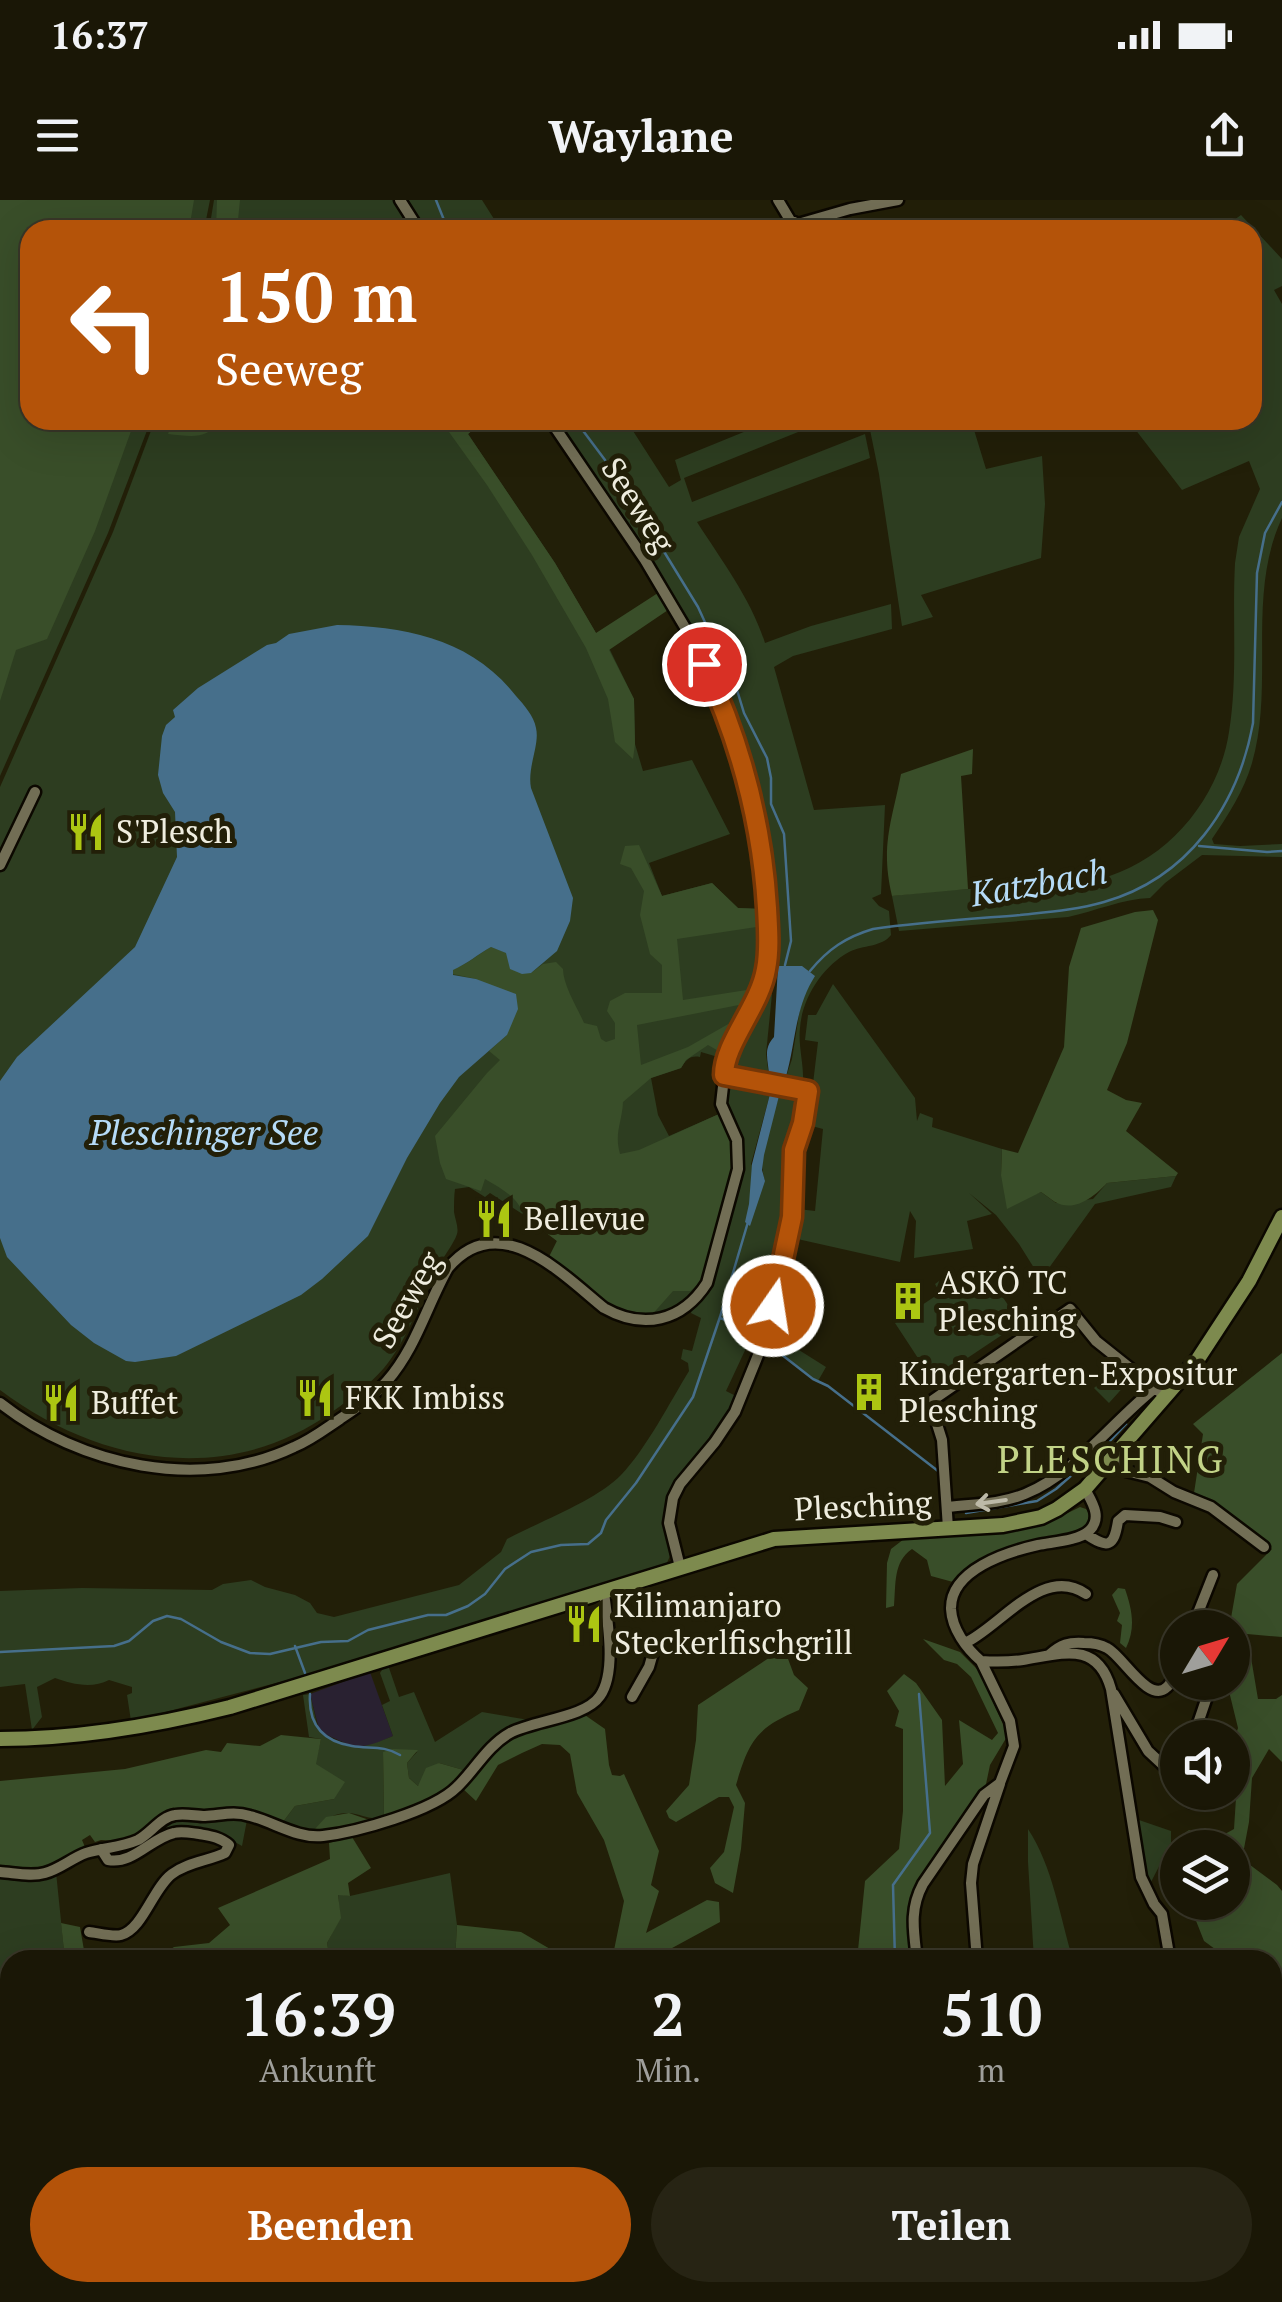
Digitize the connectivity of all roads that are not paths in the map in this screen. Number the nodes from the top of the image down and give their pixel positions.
1 (898, 200) edge
2 (810, 220) edge
3 (557, 430) edge
4 (35, 792) dead end
5 (0, 865) edge
6 (724, 1075) junction
7 (1282, 1218) edge
8 (1276, 1247) edge
9 (1058, 1318) dead end
10 (1034, 1330) dead end
11 (1160, 1392) junction
12 (0, 1404) edge
13 (1111, 1460) junction
14 (1085, 1489) junction
15 (947, 1508) junction
16 (1176, 1522) dead end
17 (948, 1528) junction
18 (1086, 1534) junction
19 (1264, 1548) dead end
20 (680, 1568) junction
21 (1214, 1574) dead end
22 (604, 1592) junction
23 (1086, 1594) dead end
24 (1199, 1610) edge
25 (964, 1643) junction
26 (653, 1653) dead end
27 (1048, 1656) junction
28 (981, 1660) junction
29 (1111, 1689) junction
30 (1160, 1691) edge
31 (632, 1696) dead end
32 (0, 1738) edge
33 (1160, 1762) edge
34 (1000, 1783) junction
35 (101, 1849) junction
36 (0, 1872) edge
37 (89, 1932) dead end
38 (915, 1950) edge
39 (976, 1950) edge
40 (1168, 1950) edge

1 - 2 street
3 - 6 street, Seeweg
4 - 5 street
6 - 12 street, Seeweg
6 - 20 street
7 - 8 main road, Plesching
8 - 11 main road, Plesching
9 - 11 street
10 - 15 street
11 - 13 main road, Plesching
11 -> 15 street
13 - 14 main road, Plesching
13 - 19 street
14 - 17 main road, Plesching
14 - 18 street
15 - 17 street
16 - 18 street
17 - 20 main road, Plesching
18 - 25 street
20 - 22 main road, Plesching
21 - 24 street
22 - 32 main road, Plesching
22 - 35 street
23 - 25 street
25 - 28 street
26 - 31 street
27 - 28 street
27 - 29 street
27 - 30 street
28 - 34 street
29 - 33 street
29 - 40 street
34 - 38 street
34 - 39 street
35 - 36 street
35 - 37 street

